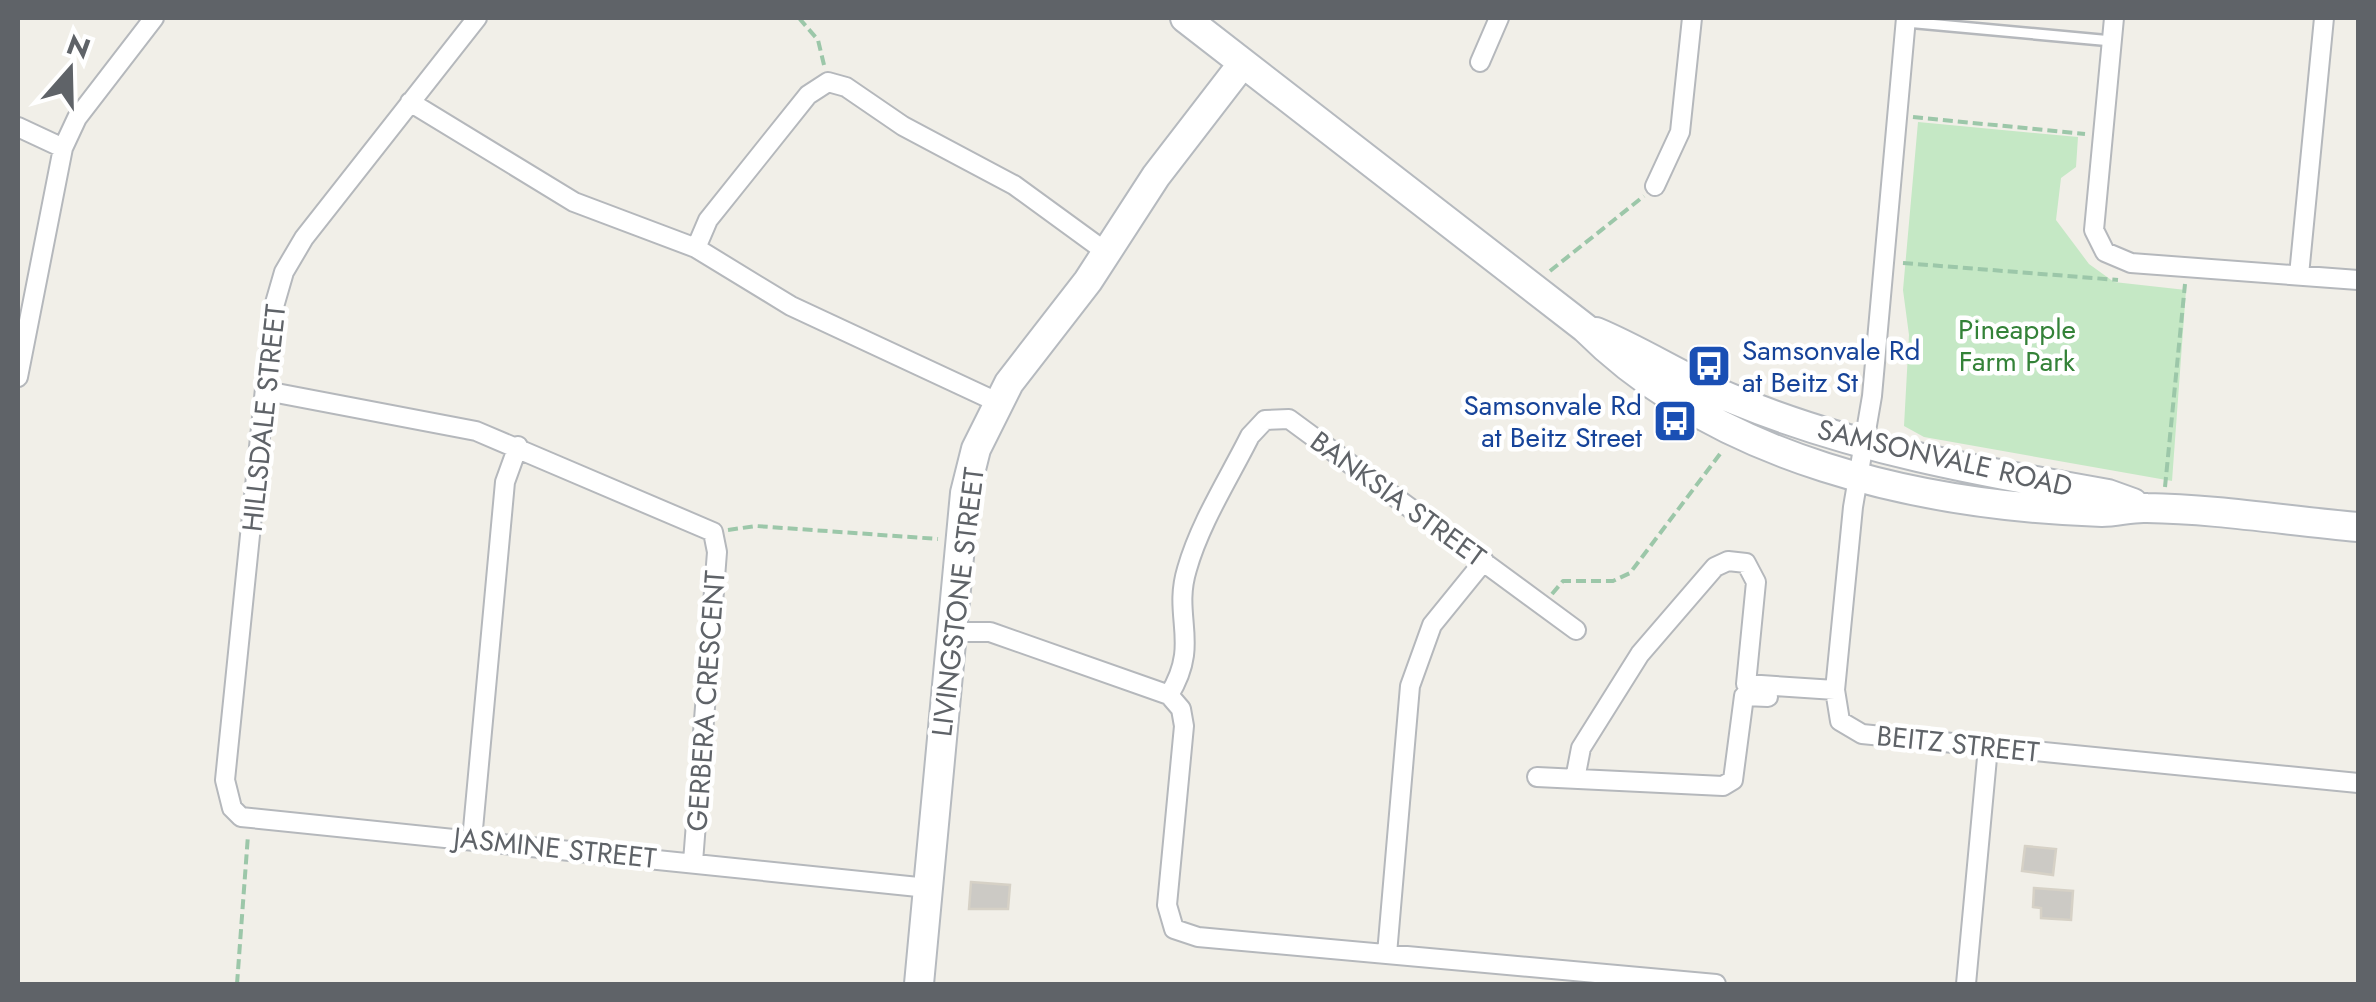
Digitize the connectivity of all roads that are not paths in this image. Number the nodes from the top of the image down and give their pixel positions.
1 (154, 18) edge
2 (477, 18) edge
3 (1186, 18) edge
4 (1499, 18) edge
5 (1692, 18) edge
6 (2114, 18) edge
7 (2324, 18) edge
8 (1906, 20) edge
9 (2112, 41) junction
10 (1480, 62) dead end
11 (1243, 63) junction
12 (410, 102) junction
13 (18, 127) edge
14 (63, 148) junction
15 (1655, 186) road end
16 (696, 248) junction
17 (1106, 252) junction
18 (2299, 275) junction
19 (2358, 280) edge
20 (1585, 328) junction
21 (18, 377) edge
22 (266, 391) junction
23 (998, 402) junction
24 (1864, 444) junction
25 (518, 446) junction
26 (1858, 476) junction
27 (2144, 507) junction
28 (2358, 527) edge
29 (1484, 562) junction
30 (1576, 630) dead end
31 (952, 632) junction
32 (1169, 695) junction
33 (1834, 696) junction
34 (1988, 747) junction
35 (1537, 777) dead end
36 (1575, 779) junction
37 (2358, 784) edge
38 (245, 825) joint
39 (472, 840) junction
40 (693, 862) junction
41 (928, 888) junction
42 (1387, 954) junction
43 (919, 984) edge
44 (1716, 984) edge
45 (1966, 984) edge

1 - 14 street
2 - 12 street, HILLSDALE STREET
3 - 11 main road, SAMSONVALE ROAD
4 - 10 street
5 - 15 street
6 - 9 street
7 - 18 street
8 - 9 lane
8 - 24 street
9 - 18 street
11 - 17 main road, LIVINGSTONE STREET
11 - 20 main road, SAMSONVALE ROAD
12 - 16 street
12 - 22 street, HILLSDALE STREET
13 - 14 street
14 - 21 street
16 - 17 street
16 - 23 street
17 - 23 main road, LIVINGSTONE STREET
18 - 19 street
20 - 24 main road, SAMSONVALE ROAD
20 - 26 main road, SAMSONVALE ROAD
22 - 25 street, GERBERA CRESCENT
22 - 38 street, HILLSDALE STREET
23 - 31 main road, LIVINGSTONE STREET
24 - 26 street
24 - 27 main road, SAMSONVALE ROAD
25 - 39 street
25 - 40 street, GERBERA CRESCENT
26 - 27 main road, SAMSONVALE ROAD
26 - 33 street
27 - 28 main road, SAMSONVALE ROAD
29 - 30 street, BANKSIA STREET
29 - 32 street, BANKSIA STREET
29 - 42 street
31 - 32 street
31 - 41 main road, LIVINGSTONE STREET
32 - 42 street
33 - 34 street, BEITZ STREET
33 - 36 street
33 - 36 street
34 - 37 street, BEITZ STREET
34 - 45 street
35 - 36 street
38 - 39 street, JASMINE STREET
39 - 40 street, JASMINE STREET
40 - 41 street, JASMINE STREET
41 - 43 main road, LIVINGSTONE STREET
42 - 44 street

